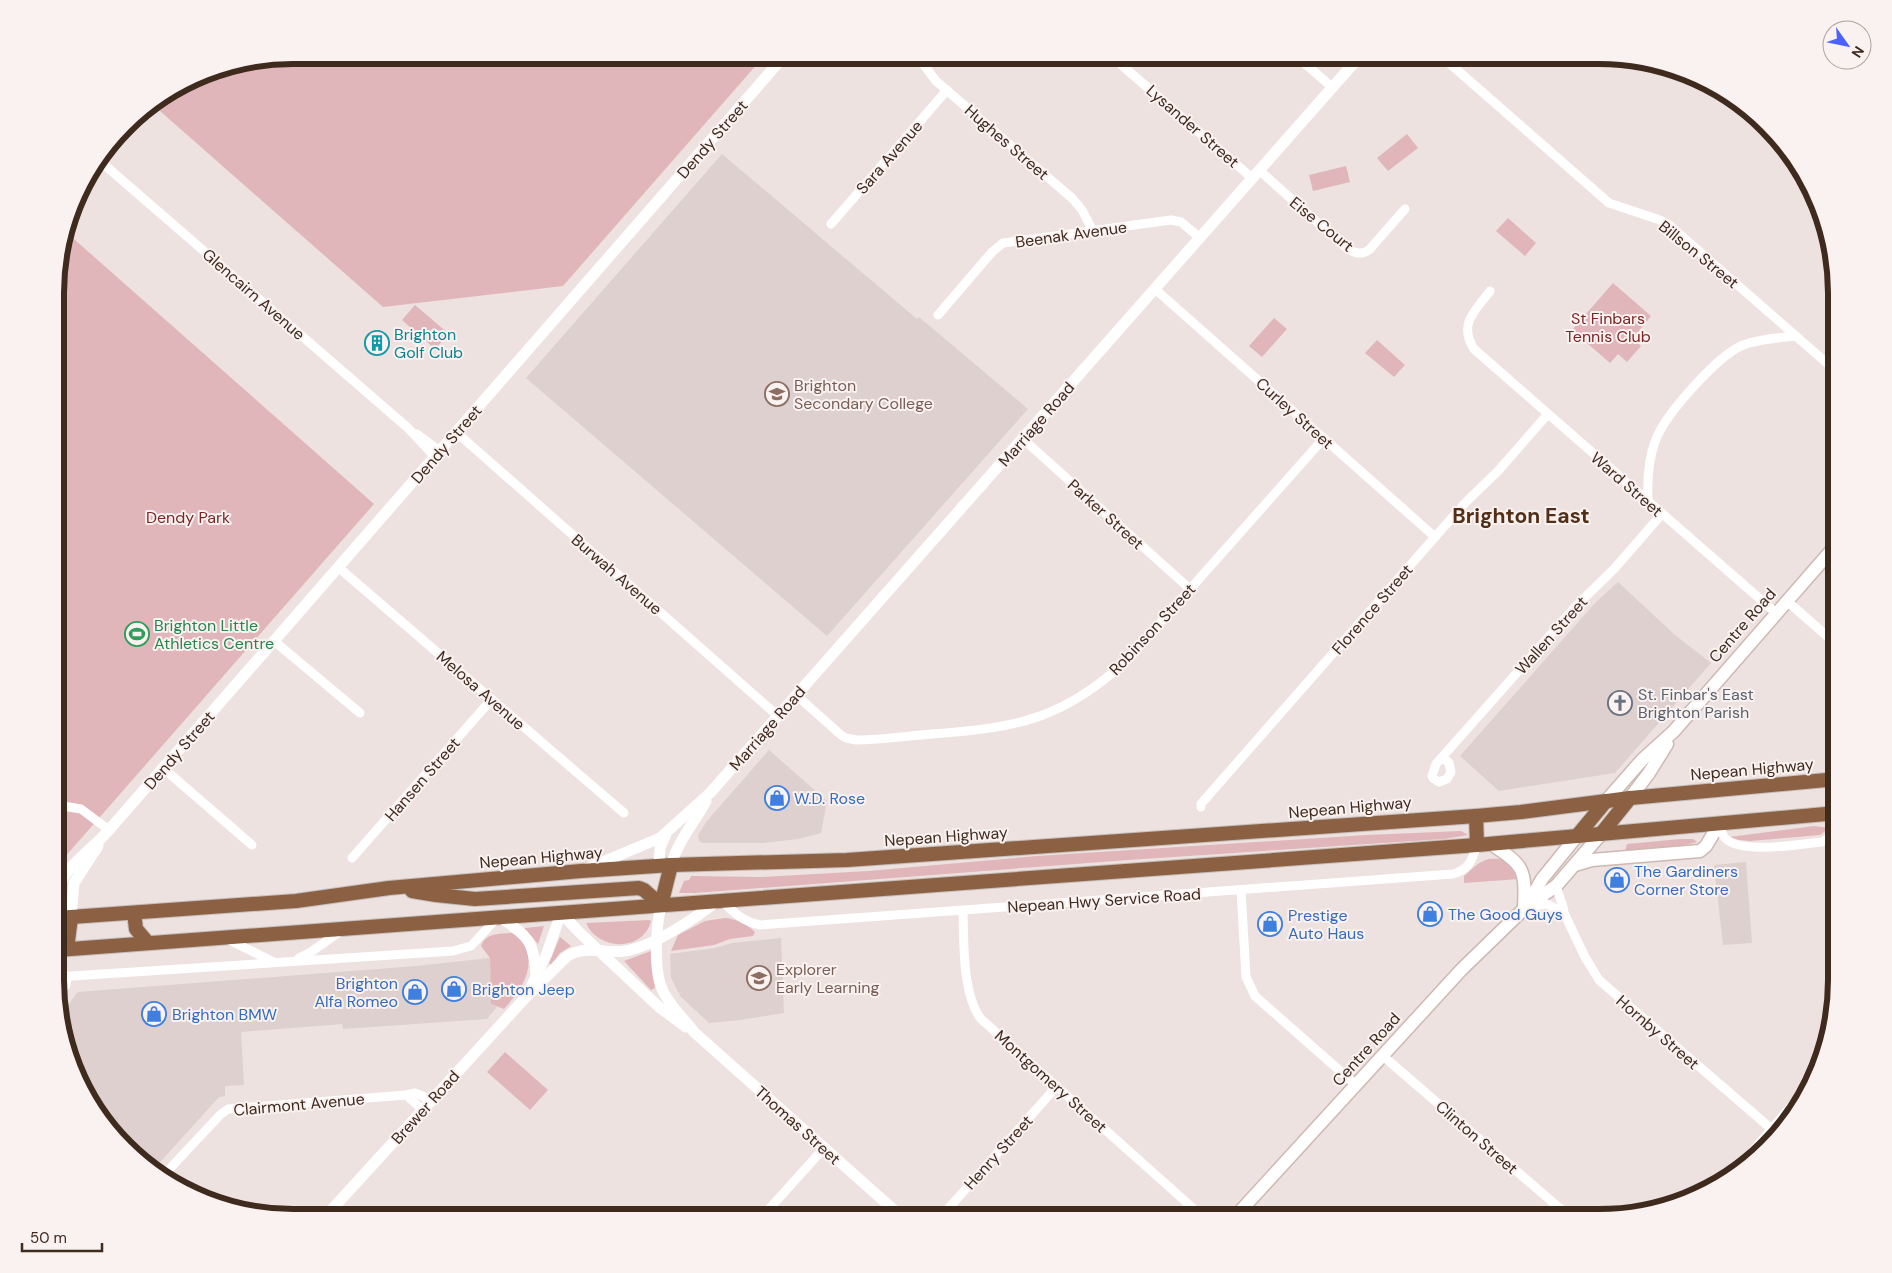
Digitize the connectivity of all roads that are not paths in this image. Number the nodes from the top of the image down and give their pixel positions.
1 (777, 64) edge
2 (924, 64) edge
3 (1121, 64) edge
4 (1305, 64) edge
5 (1353, 64) edge
6 (1450, 64) edge
7 (1332, 87) junction
8 (947, 90) junction
9 (103, 164) edge
10 (1256, 174) junction
11 (1405, 209) dead end
12 (831, 224) dead end
13 (1093, 231) junction
14 (1200, 238) junction
15 (1155, 289) junction
16 (1490, 290) dead end
17 (938, 315) dead end
18 (1795, 336) junction
19 (1828, 365) edge
20 (1547, 415) junction
21 (456, 432) junction
22 (1324, 438) junction
23 (1023, 439) junction
24 (438, 454) junction
25 (1648, 503) junction
26 (1661, 515) junction
27 (1435, 537) junction
28 (1828, 553) edge
29 (338, 567) junction
30 (1190, 589) junction
31 (1787, 601) junction
32 (1776, 613) junction
33 (1828, 638) edge
34 (274, 641) junction
35 (796, 695) junction
36 (491, 700) junction
37 (360, 713) dead end
38 (778, 716) junction
39 (1674, 731) junction
40 (1443, 757) dead end
41 (163, 768) junction
42 (1828, 780) edge
43 (710, 793) junction
44 (1630, 798) junction
45 (1606, 801) junction
46 (64, 806) edge
47 (1200, 807) dead end
48 (624, 813) dead end
49 (1828, 815) edge
50 (1476, 816) junction
51 (1719, 824) junction
52 (673, 827) junction
53 (107, 832) junction
54 (1602, 834) junction
55 (1576, 836) junction
56 (1828, 839) edge
57 (252, 845) dead end
58 (1484, 845) junction
59 (352, 858) dead end
60 (1575, 865) junction
61 (665, 866) junction
62 (580, 871) junction
63 (64, 877) edge
64 (1556, 886) junction
65 (394, 887) junction
66 (1241, 890) junction
67 (570, 892) junction
68 (498, 897) junction
69 (720, 901) junction
70 (661, 905) junction
71 (1524, 909) junction
72 (963, 911) junction
73 (134, 913) junction
74 (561, 913) junction
75 (1564, 913) junction
76 (64, 917) edge
77 (500, 917) junction
78 (345, 928) junction
79 (224, 938) junction
80 (657, 938) junction
81 (148, 943) junction
82 (64, 950) edge
83 (598, 950) junction
84 (291, 961) junction
85 (279, 962) junction
86 (64, 976) edge
87 (67, 976) junction
88 (536, 977) junction
89 (64, 988) edge
90 (526, 997) junction
91 (694, 1032) junction
92 (1383, 1056) junction
93 (1356, 1085) junction
94 (1057, 1086) junction
95 (406, 1095) junction
96 (432, 1100) junction
97 (423, 1110) junction
98 (1772, 1130) edge
99 (824, 1148) junction
100 (167, 1172) edge
101 (332, 1209) edge
102 (769, 1209) edge
103 (893, 1209) edge
104 (948, 1209) edge
105 (1194, 1209) edge
106 (1242, 1209) edge
107 (1561, 1209) edge

1 - 21 street, Dendy Street
2 - 8 street, Hughes Street
3 - 10 street, Lysander Street
4 - 7 street
5 - 7 street, Marriage Road
6 - 18 street, Billson Street
7 - 10 street, Marriage Road
8 - 12 street, Sara Avenue
8 - 13 street, Hughes Street
9 - 24 street, Glencairn Avenue
10 - 11 street, Eise Court
10 - 14 street, Marriage Road
13 - 14 street, Beenak Avenue
13 - 17 street, Beenak Avenue
14 - 15 street, Marriage Road
15 - 22 street, Curley Street
15 - 23 street, Marriage Road
16 - 20 street, Ward Street
18 - 19 street, Billson Street
18 - 25 street
20 - 25 street, Ward Street
20 - 27 street, Florence Street
21 - 24 street, Dendy Street
21 - 38 street, Burwah Avenue
22 - 27 street, Curley Street
22 - 30 street, Robinson Street
23 - 30 street, Parker Street
23 - 35 street, Marriage Road
24 - 29 street, Dendy Street
25 - 26 street, Ward Street
26 - 32 street, Ward Street
26 - 40 street, Wallen Street
27 - 47 street, Florence Street
28 - 31 main road, Centre Road
29 - 34 street, Dendy Street
29 - 36 street, Melosa Avenue
30 - 35 street, Robinson Street
31 - 32 main road, Centre Road
31 - 33 street
32 - 39 main road, Centre Road
34 - 37 street
34 - 41 street, Dendy Street
35 - 38 street, Marriage Road
36 - 48 street, Melosa Avenue
36 - 59 street, Hansen Street
38 - 43 street, Marriage Road
39 - 44 main road, Centre Road
39 - 45 main road, Centre Road
41 - 53 street, Dendy Street
41 - 57 street
42 - 44 highway, Nepean Highway
43 - 52 street, Marriage Road
43 - 61 street, Marriage Road
44 - 45 highway, Nepean Highway
44 - 54 highway, Centre Road
45 - 50 highway, Nepean Highway
45 - 55 highway, Centre Road
46 - 53 street
49 - 51 highway
50 - 58 highway
50 - 61 highway, Nepean Highway
51 - 54 highway
51 - 56 street
51 - 60 main road
52 - 61 street
52 - 62 street, Marriage Road
53 - 63 street, Dendy Street
53 - 76 street, Dendy Street
54 - 55 highway
54 - 60 main road, Centre Road
55 - 58 highway
55 - 71 main road, Centre Road
58 - 66 street, Nepean Hwy Service Road
58 - 69 highway
58 - 71 main road
60 - 64 main road, Centre Road
61 - 62 highway, Nepean Highway
61 - 70 highway
62 - 65 highway, Nepean Highway
62 - 67 highway
64 - 71 main road, Centre Road
64 - 75 street, Hornby Street
65 - 68 highway
65 - 73 highway, Nepean Highway
66 - 72 street, Nepean Hwy Service Road
66 - 93 street
67 - 68 highway
67 - 70 highway
67 - 74 highway
68 - 77 highway
69 - 70 highway
69 - 72 street, Nepean Hwy Service Road
69 - 80 street, Brewer Road
70 - 74 highway
70 - 80 street, Thomas Street
71 - 75 street
71 - 92 main road, Centre Road
72 - 94 street, Montgomery Street
73 - 76 highway, Nepean Highway
73 - 81 highway
74 - 77 highway
74 - 83 street, Thomas Street
74 - 88 street, Brewer Road
75 - 98 street, Hornby Street
77 - 78 highway
77 - 84 street
77 - 88 street
78 - 79 highway
78 - 84 street
79 - 81 highway
79 - 85 street
80 - 83 street, Brewer Road
80 - 91 street, Thomas Street
81 - 82 highway
83 - 90 street, Brewer Road
83 - 91 street, Thomas Street
84 - 85 street
85 - 87 street
86 - 87 street
87 - 89 street
88 - 90 street, Brewer Road
90 - 96 street, Brewer Road
91 - 99 street, Thomas Street
92 - 93 main road, Centre Road
92 - 107 street, Clinton Street
93 - 106 main road, Centre Road
94 - 104 street, Henry Street
94 - 105 street, Montgomery Street
95 - 96 street, Clairmont Avenue
95 - 97 street
95 - 100 street, Clairmont Avenue
96 - 97 street, Brewer Road
97 - 101 street, Brewer Road
99 - 102 street
99 - 103 street, Thomas Street

